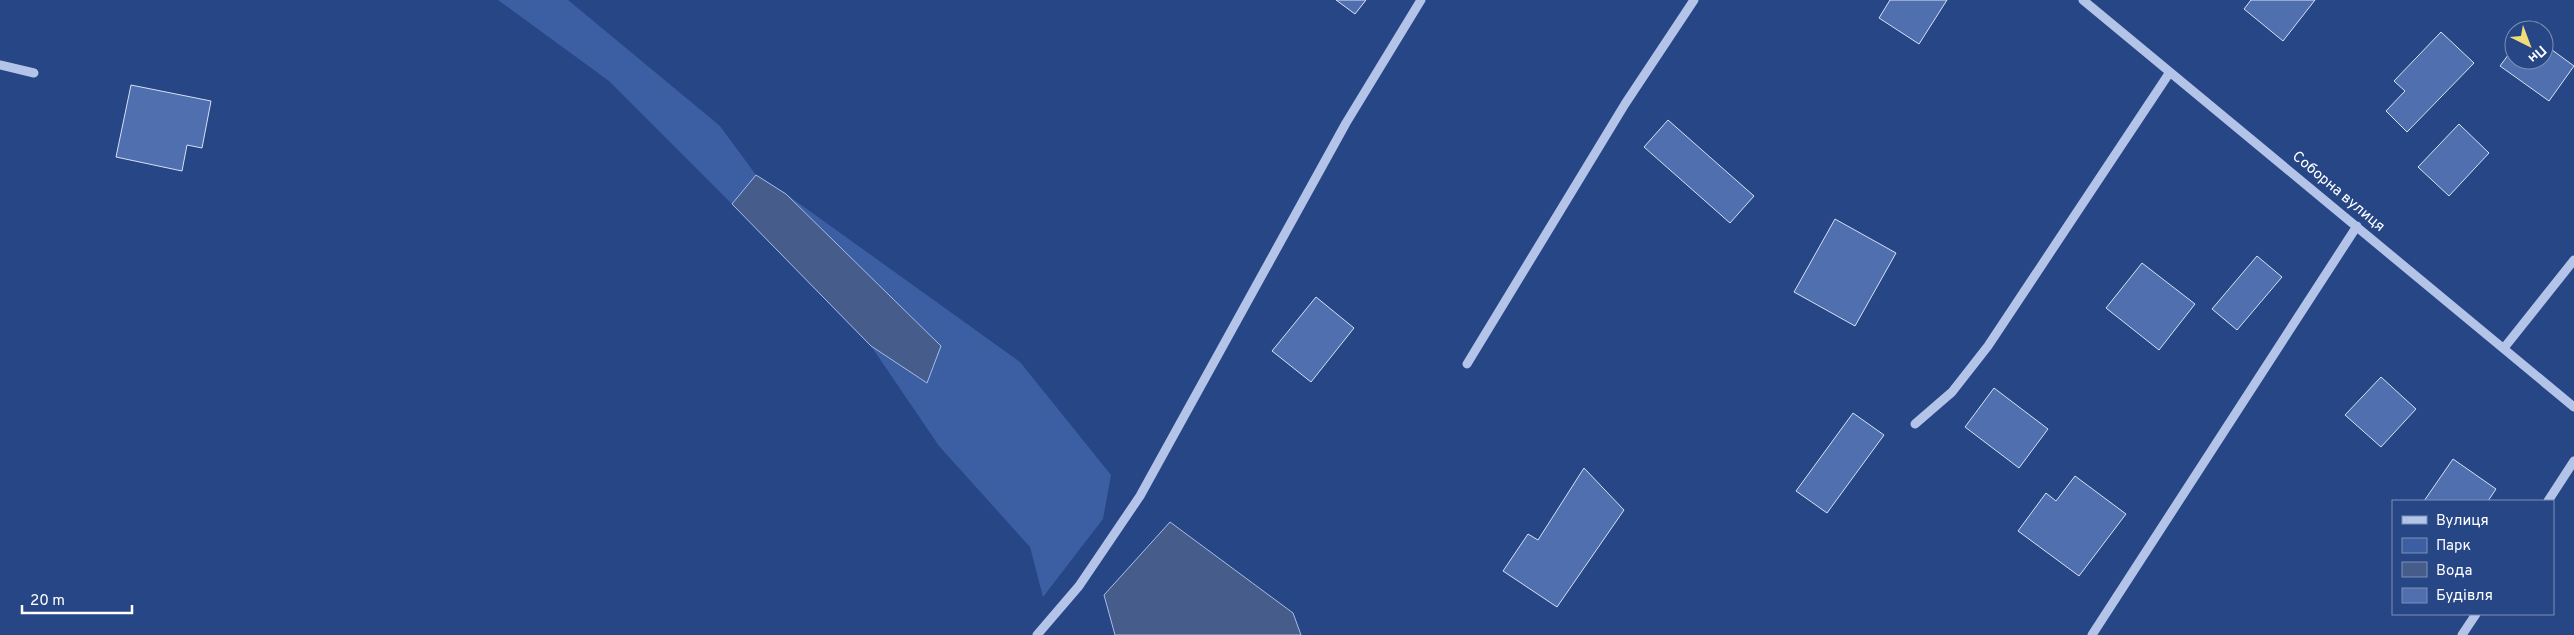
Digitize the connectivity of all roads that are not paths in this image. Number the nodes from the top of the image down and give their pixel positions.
1 (1421, 0) edge
2 (1694, 0) edge
3 (2083, 0) edge
4 (0, 65) edge
5 (2170, 72) junction
6 (34, 73) dead end
7 (2357, 226) junction
8 (2574, 260) edge
9 (2504, 348) junction
10 (1467, 364) dead end
11 (2574, 407) edge
12 (1915, 424) dead end
13 (2574, 461) edge
14 (2549, 500) edge
15 (2475, 615) edge
16 (1037, 635) edge
17 (2092, 635) edge
18 (2462, 635) edge

1 - 16 street
2 - 10 street
3 - 5 street, Соборна вулиця
4 - 6 street
5 - 7 street, Соборна вулиця
5 - 12 street
7 - 9 street, Соборна вулиця
7 - 17 street
8 - 9 street
9 - 11 street, Соборна вулиця
13 - 14 street
15 - 18 street

